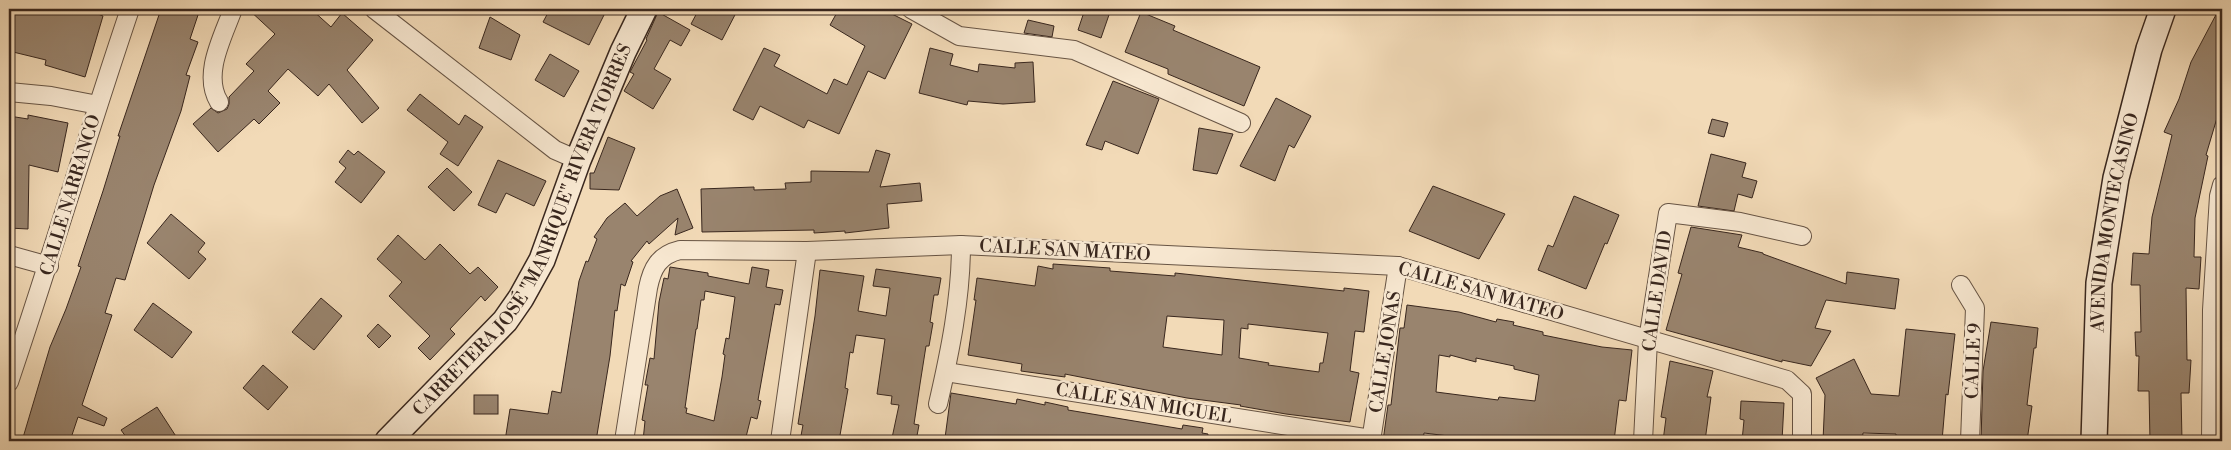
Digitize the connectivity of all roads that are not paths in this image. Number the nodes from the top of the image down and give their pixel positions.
1 (130, 9) edge
2 (234, 9) edge
3 (374, 9) edge
4 (644, 9) edge
5 (911, 9) edge
6 (2163, 9) edge
7 (9, 92) edge
8 (219, 102) dead end
9 (98, 105) junction
10 (1241, 123) dead end
11 (578, 160) junction
12 (2222, 185) edge
13 (1802, 236) dead end
14 (960, 245) junction
15 (807, 251) junction
16 (9, 255) edge
17 (49, 266) junction
18 (1398, 266) junction
19 (1961, 285) dead end
20 (2217, 310) edge
21 (1648, 340) junction
22 (946, 372) junction
23 (9, 382) edge
24 (938, 404) dead end
25 (1371, 440) edge
26 (388, 441) edge
27 (624, 441) edge
28 (780, 441) edge
29 (1643, 441) edge
30 (1802, 441) edge
31 (1970, 441) edge
32 (2094, 441) edge
33 (2211, 441) edge

1 - 9 street, CALLE NARRANCO
2 - 8 street
3 - 11 street
4 - 11 street, CARRETERA JOSÉ "MANRIQUE" RIVERA TORRES
5 - 10 street
6 - 32 street, AVENIDA MONTECASINO
7 - 9 street
9 - 17 street, CALLE NARRANCO
11 - 26 street, CARRETERA JOSÉ "MANRIQUE" RIVERA TORRES
12 - 20 street
13 - 21 street, CALLE DAVID
14 - 15 street, CALLE SAN MATEO
14 - 18 street, CALLE SAN MATEO
14 - 22 street
15 - 27 street, CALLE SAN MATEO
15 - 28 street
16 - 17 street
17 - 23 street, CALLE NARRANCO
18 - 21 street, CALLE SAN MATEO
18 - 25 street, CALLE JONAS
19 - 31 street, CALLE 9
20 - 33 street
21 - 29 street, CALLE DAVID
21 - 30 street, CALLE SAN MATEO
22 - 24 street
22 - 25 street, CALLE SAN MIGUEL

